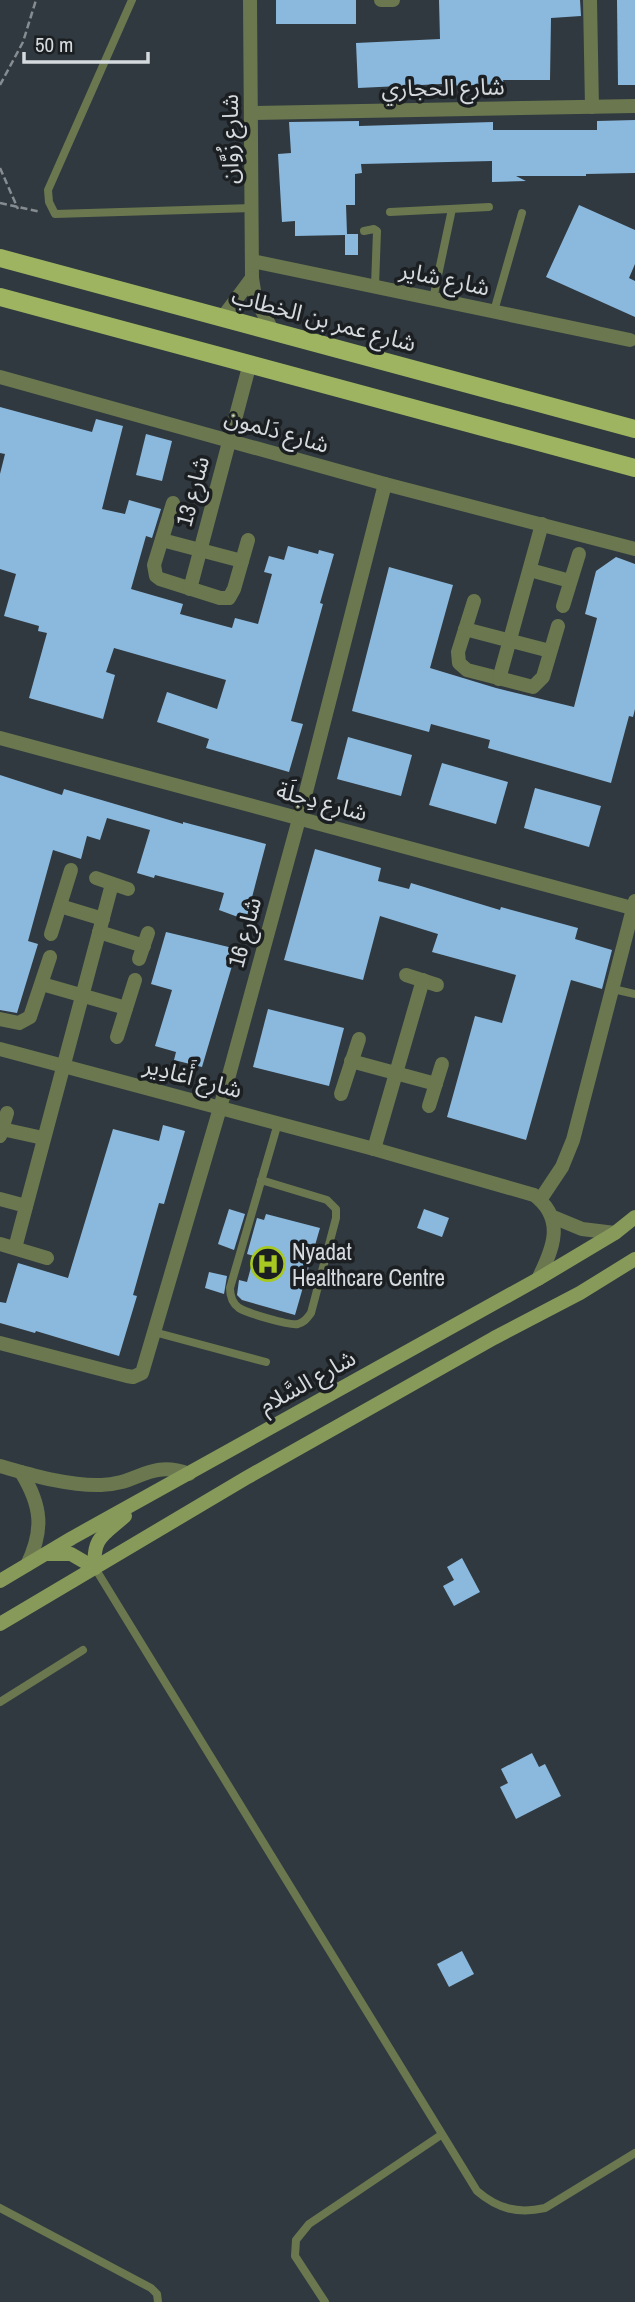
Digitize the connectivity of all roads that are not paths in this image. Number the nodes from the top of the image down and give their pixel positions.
1 (132, 0) edge
2 (250, 0) edge
3 (381, 0) edge
4 (393, 0) edge
5 (590, 0) edge
6 (635, 106) edge
7 (592, 107) junction
8 (251, 113) junction
9 (489, 207) dead end
10 (252, 208) junction
11 (452, 209) junction
12 (390, 212) dead end
13 (522, 213) dead end
14 (364, 232) dead end
15 (0, 258) edge
16 (252, 261) junction
17 (252, 278) junction
18 (375, 286) junction
19 (0, 297) edge
20 (433, 299) junction
21 (494, 311) junction
22 (223, 317) junction
23 (272, 330) junction
24 (630, 340) dead end
25 (250, 363) junction
26 (0, 377) edge
27 (635, 429) edge
28 (229, 440) junction
29 (635, 468) edge
30 (385, 484) junction
31 (173, 503) dead end
32 (542, 524) junction
33 (162, 540) junction
34 (248, 540) dead end
35 (635, 549) edge
36 (200, 550) junction
37 (579, 554) dead end
38 (242, 561) junction
39 (530, 570) junction
40 (570, 581) junction
41 (190, 589) junction
42 (474, 601) dead end
43 (563, 606) dead end
44 (558, 625) dead end
45 (465, 629) junction
46 (510, 641) junction
47 (550, 651) junction
48 (499, 679) junction
49 (0, 738) edge
50 (299, 819) junction
51 (71, 870) dead end
52 (96, 878) dead end
53 (112, 884) junction
54 (128, 889) dead end
55 (634, 904) edge
56 (60, 906) junction
57 (101, 925) junction
58 (51, 934) dead end
59 (144, 946) dead end
60 (50, 957) dead end
61 (406, 975) dead end
62 (135, 979) dead end
63 (42, 984) junction
64 (612, 989) junction
65 (635, 994) edge
66 (81, 996) junction
67 (126, 1009) junction
68 (0, 1019) edge
69 (117, 1037) dead end
70 (359, 1039) dead end
71 (0, 1049) edge
72 (351, 1061) junction
73 (442, 1064) dead end
74 (62, 1066) junction
75 (396, 1073) junction
76 (436, 1084) junction
77 (341, 1094) dead end
78 (429, 1106) dead end
79 (220, 1108) junction
80 (7, 1113) dead end
81 (278, 1123) junction
82 (1, 1133) edge
83 (43, 1138) junction
84 (374, 1149) junction
85 (261, 1180) junction
86 (0, 1199) edge
87 (540, 1200) junction
88 (26, 1206) junction
89 (552, 1217) junction
90 (635, 1217) edge
91 (615, 1233) junction
92 (0, 1244) edge
93 (15, 1248) junction
94 (47, 1258) dead end
95 (635, 1259) edge
96 (538, 1279) junction
97 (154, 1332) junction
98 (0, 1343) edge
99 (266, 1362) dead end
100 (0, 1466) edge
101 (22, 1472) junction
102 (189, 1474) junction
103 (133, 1506) junction
104 (44, 1555) junction
105 (27, 1565) junction
106 (95, 1568) junction
107 (0, 1581) edge
108 (0, 1624) edge
109 (83, 1650) dead end
110 (0, 1702) edge
111 (441, 2134) junction
112 (635, 2153) edge
113 (0, 2208) edge
114 (158, 2302) edge
115 (325, 2302) edge

1 - 10 lane
2 - 8 street, شارع زُوَّان
3 - 4 street
5 - 7 street
6 - 7 street, شارع الحجاري
7 - 8 street, شارع الحجاري
8 - 10 street, شارع زُوَّان
9 - 11 lane
10 - 16 street, شارع زُوَّان
11 - 12 lane
11 - 20 lane
13 - 21 lane
14 - 18 lane
15 - 22 main road, شارع عمر بن الخطاب
16 - 17 street, شارع زُوَّان
16 - 18 street, شارع شاير
17 - 22 street
17 - 23 street, شارع زُوَّان
18 - 20 street, شارع شاير
19 - 25 main road
20 - 21 street, شارع شاير
21 - 24 street, شارع شاير
22 - 23 main road, شارع عمر بن الخطاب
23 - 27 main road, شارع عمر بن الخطاب
25 - 28 street, شارع 13
25 - 29 main road
26 - 28 street, شارع دَلمون
28 - 30 street, شارع دَلمون
28 - 36 street, شارع 13
30 - 32 street, شارع دَلمون
30 - 50 street, شارع 16
31 - 33 street, شارع 13
32 - 35 street, شارع دَلمون
32 - 39 street
33 - 36 street, شارع 13
33 - 41 street, شارع 13
34 - 38 street, شارع 13
36 - 38 street, شارع 13
36 - 41 street, شارع 13
37 - 40 street
38 - 41 street, شارع 13
39 - 40 street
39 - 46 street
40 - 43 street
42 - 45 street
44 - 47 street
45 - 46 street
45 - 48 street
46 - 47 street
46 - 48 street
47 - 48 street
49 - 50 street, شارع دِجلَة
50 - 55 street, شارع دِجلَة
50 - 79 street, شارع 16
51 - 56 street
52 - 53 street
53 - 54 street
53 - 57 street
55 - 64 street
56 - 57 street
56 - 58 street
57 - 59 street
57 - 66 street
60 - 63 street
61 - 75 street
62 - 67 street
63 - 66 street
63 - 68 street
64 - 65 lane
64 - 87 street
66 - 67 street
66 - 74 street
67 - 69 street
70 - 72 street
71 - 74 street, شارع أَغادِير
72 - 75 street
72 - 77 street
73 - 76 street
74 - 79 street, شارع أَغادِير
74 - 83 street
75 - 76 street
75 - 84 street
76 - 78 street
79 - 81 street, شارع أَغادِير
79 - 97 street, شارع 16
80 - 82 street
81 - 84 street, شارع أَغادِير
81 - 85 lane
82 - 83 street
83 - 88 street
84 - 87 street, شارع أَغادِير
85 - 85 lane
86 - 88 street
87 - 89 street
88 - 93 street
89 - 91 street
89 - 96 street
90 - 91 street, شارع السَّلام
91 - 96 street, شارع السَّلام
92 - 93 street
93 - 94 street
95 - 106 street
96 - 102 street, شارع السَّلام
97 - 98 street, شارع 16
97 - 99 lane
100 - 101 street
101 - 102 street
101 - 105 street
102 - 103 street, شارع السَّلام
103 - 104 street, شارع السَّلام
103 - 106 street
104 - 105 street, شارع السَّلام
104 - 106 street
105 - 107 street, شارع السَّلام
106 - 108 street
106 - 111 lane
109 - 110 lane
111 - 112 lane
111 - 115 lane
113 - 114 lane

